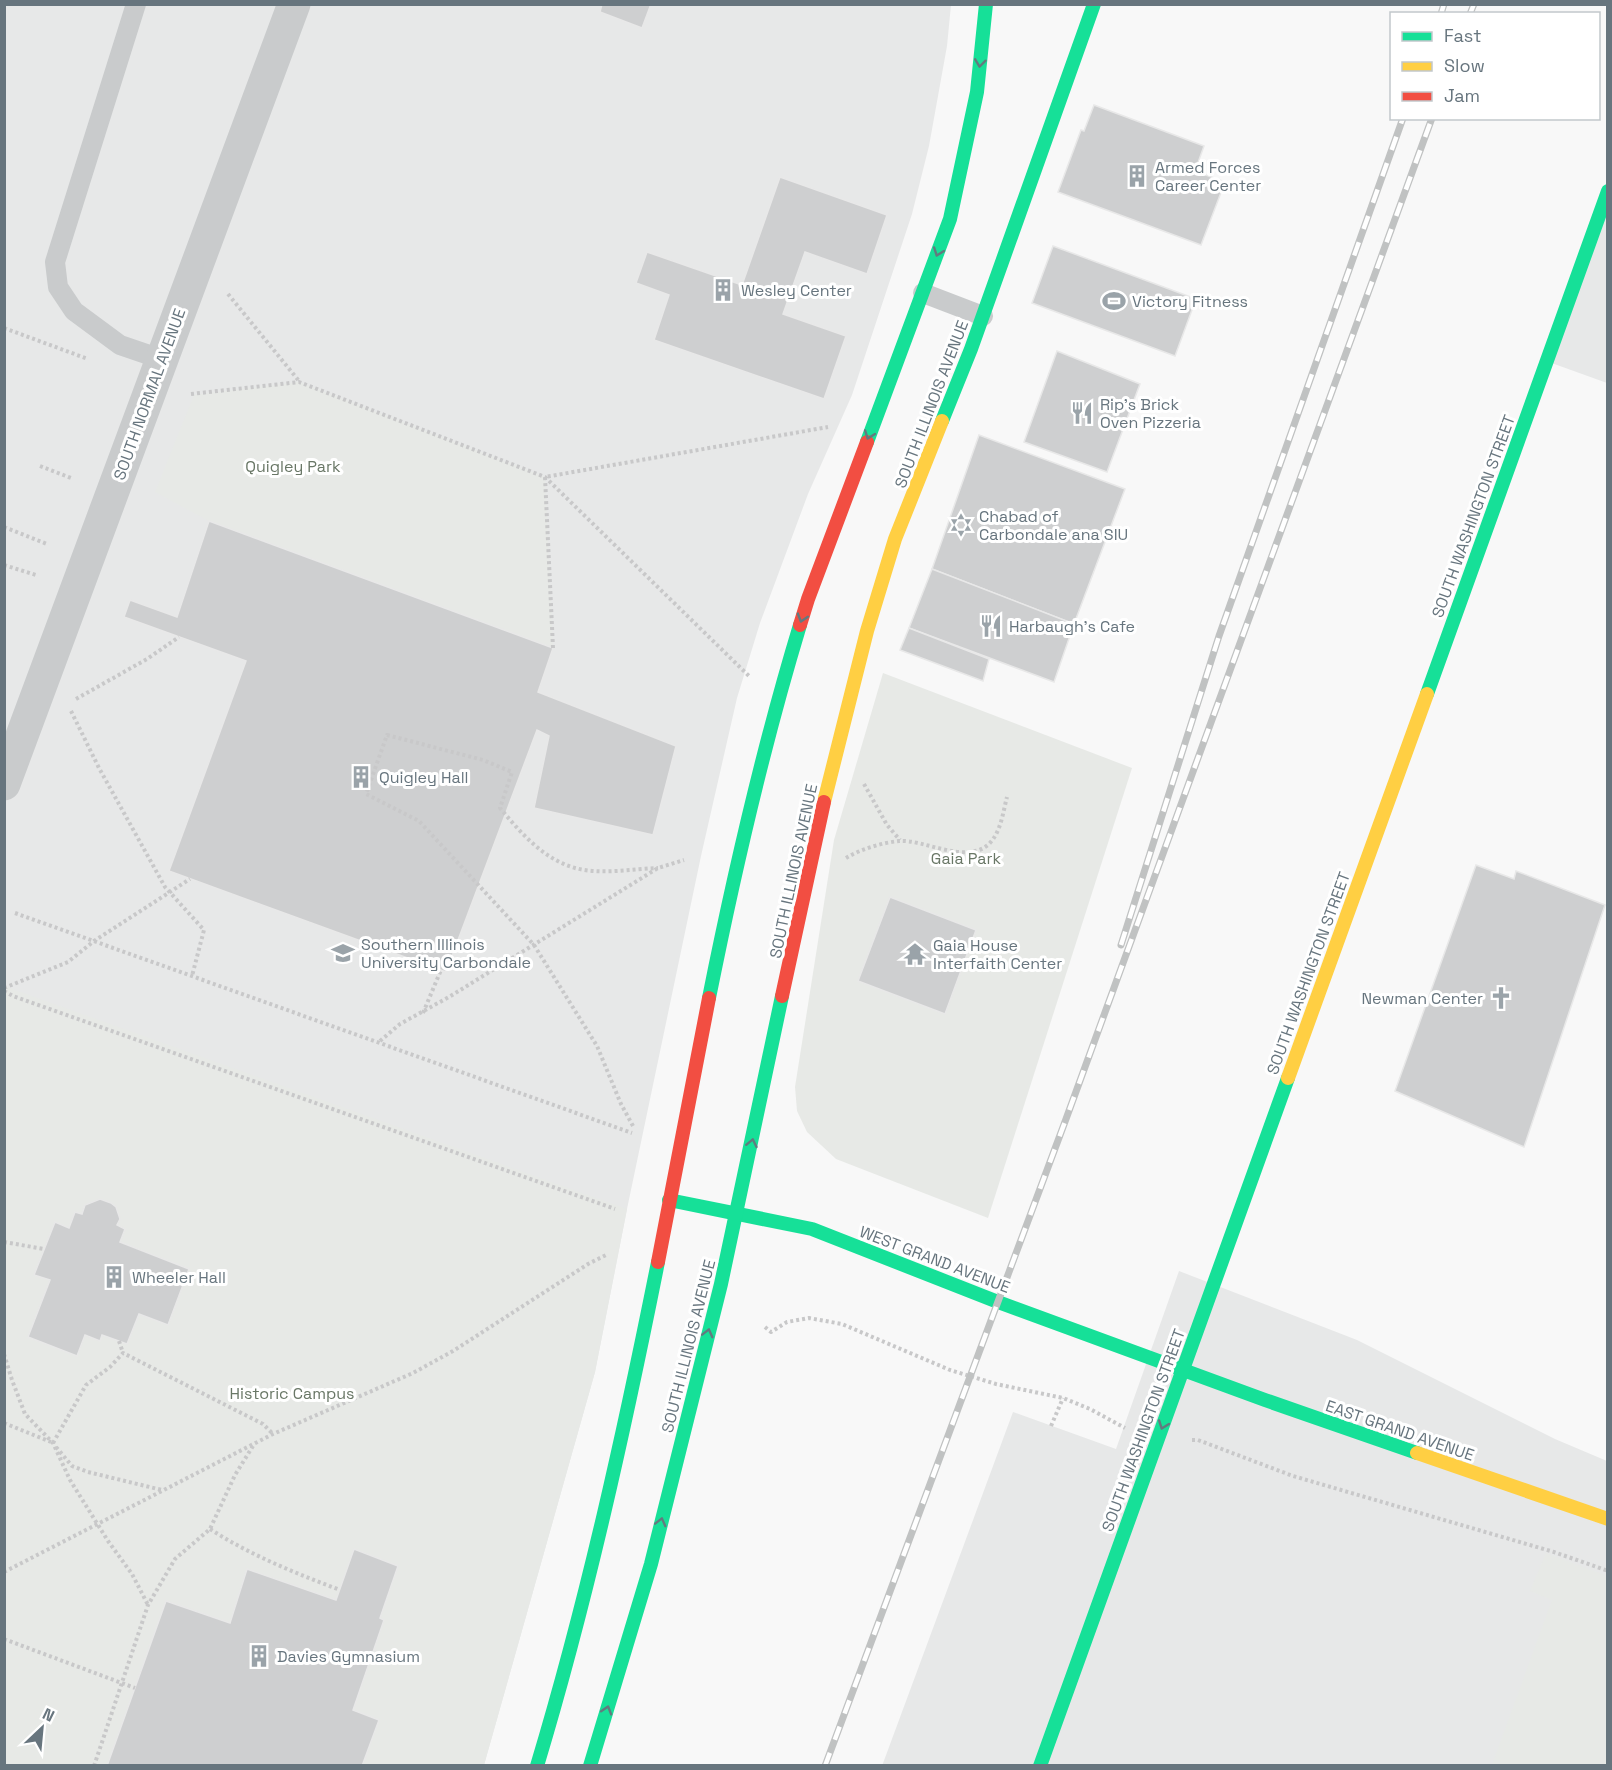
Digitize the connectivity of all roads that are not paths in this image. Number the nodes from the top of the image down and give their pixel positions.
1 (135, 4) edge
2 (294, 4) edge
3 (986, 4) edge
4 (1094, 4) edge
5 (1608, 191) edge
6 (922, 293) junction
7 (983, 316) junction
8 (161, 359) junction
9 (4, 784) edge
10 (669, 1200) junction
11 (737, 1214) junction
12 (1183, 1370) junction
13 (1608, 1520) edge
14 (537, 1766) edge
15 (590, 1766) edge
16 (1040, 1766) edge

1 - 8 lane
2 - 8 street, SOUTH NORMAL AVENUE
3 -> 6 main road
4 - 7 main road, SOUTH ILLINOIS AVENUE
5 - 12 main road, SOUTH WASHINGTON STREET
6 - 7 lane
6 -> 10 main road
11 -> 7 main road, SOUTH ILLINOIS AVENUE
8 - 9 street, SOUTH NORMAL AVENUE
10 - 11 main road, WEST GRAND AVENUE
10 - 14 main road
11 - 12 main road, WEST GRAND AVENUE
15 -> 11 main road, SOUTH ILLINOIS AVENUE
12 - 13 main road, EAST GRAND AVENUE
12 -> 16 main road, SOUTH WASHINGTON STREET

